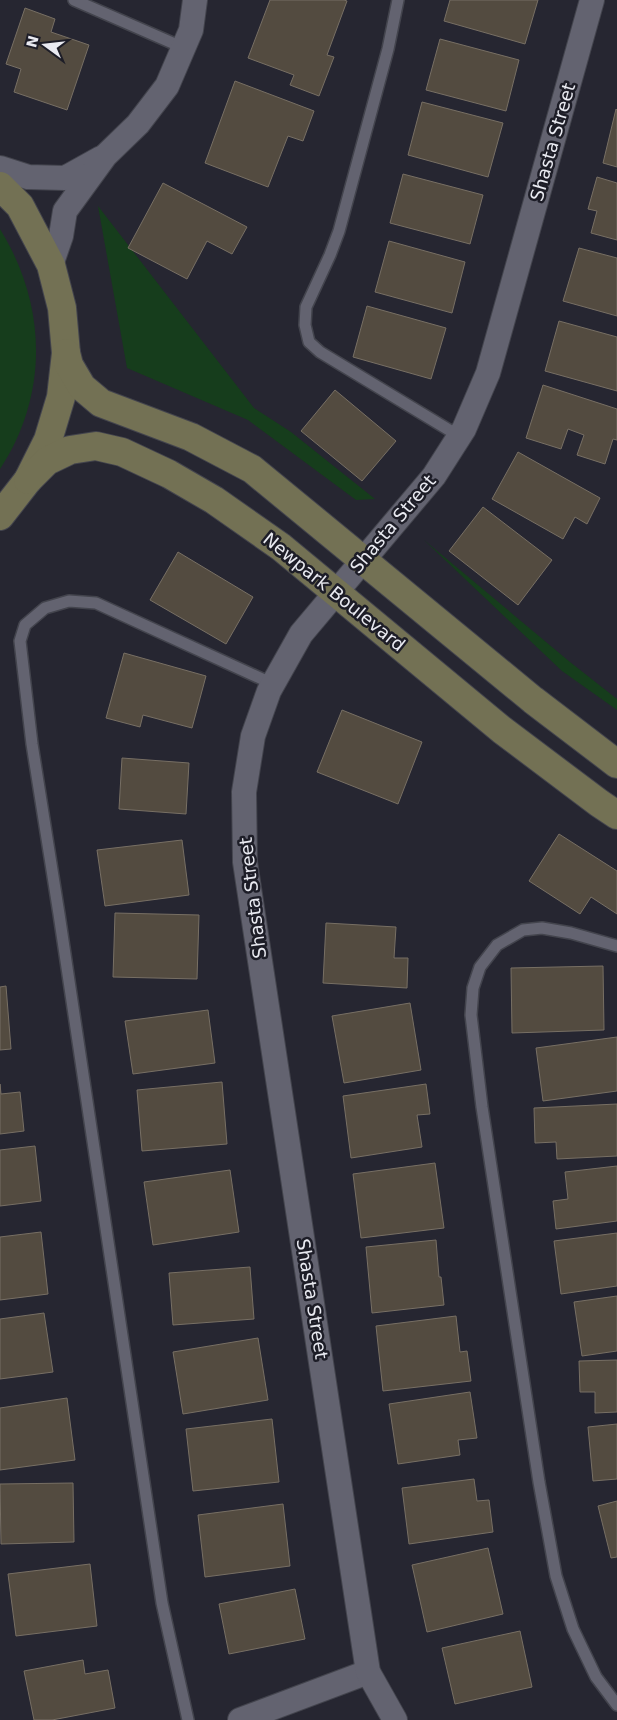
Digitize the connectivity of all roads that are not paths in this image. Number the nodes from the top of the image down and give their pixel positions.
1 (74, 0) edge
2 (195, 0) edge
3 (398, 0) edge
4 (592, 0) edge
5 (184, 48) junction
6 (105, 156) junction
7 (0, 168) edge
8 (0, 186) edge
9 (51, 265) junction
10 (66, 353) junction
11 (459, 436) junction
12 (28, 480) junction
13 (0, 516) edge
14 (364, 560) junction
15 (336, 593) junction
16 (471, 649) junction
17 (445, 683) junction
18 (273, 684) junction
19 (617, 764) edge
20 (617, 815) edge
21 (617, 946) edge
22 (368, 1672) junction
23 (617, 1705) edge
24 (188, 1720) edge
25 (240, 1720) edge
26 (394, 1720) edge

1 - 5 lane
2 - 5 street
3 - 11 lane
4 - 11 street, Shasta Street
5 - 6 street
6 - 7 street
6 - 9 street
8 - 9 street
9 - 10 street
10 - 12 street
10 - 14 street
11 - 14 street, Shasta Street
12 - 13 street
12 - 15 street, Newpark Boulevard
14 - 15 street, Shasta Street
14 - 16 street
15 - 17 street, Newpark Boulevard
15 - 18 street, Shasta Street
16 - 17 street
16 - 19 street
17 - 20 street, Newpark Boulevard
18 - 22 street, Shasta Street
18 - 24 lane
21 - 23 lane
22 - 25 street
22 - 26 street, Shasta Street

